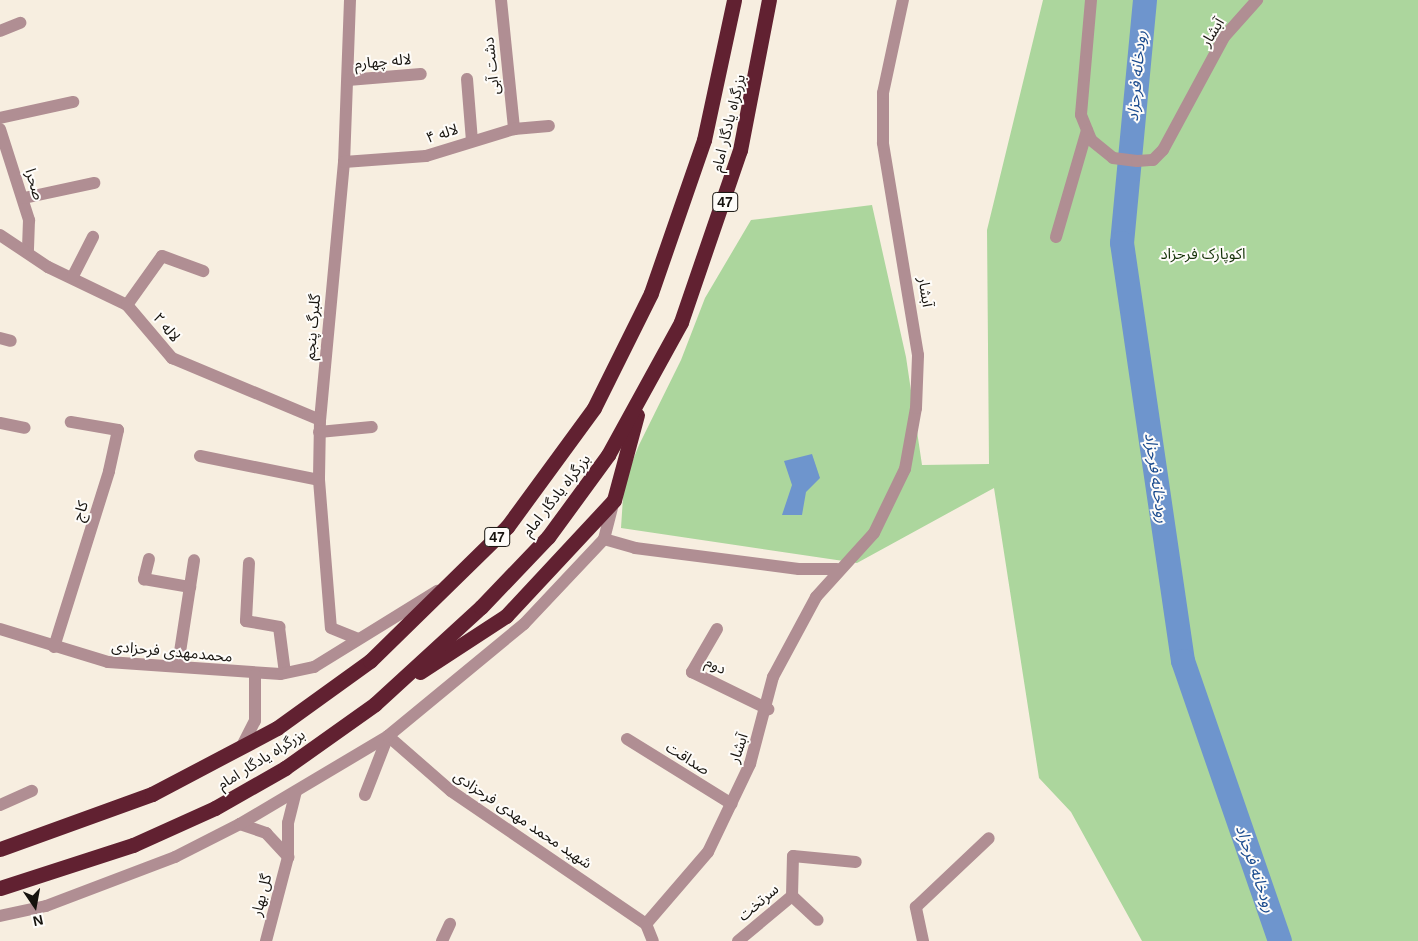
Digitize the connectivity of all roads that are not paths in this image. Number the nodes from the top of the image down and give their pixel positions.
1 (350, 0) edge
2 (501, 0) edge
3 (734, 0) edge
4 (769, 0) edge
5 (903, 0) edge
6 (1090, 0) edge
7 (1257, 0) edge
8 (20, 23) dead end
9 (0, 31) edge
10 (421, 74) dead end
11 (466, 79) dead end
12 (348, 80) junction
13 (72, 102) dead end
14 (0, 118) edge
15 (549, 126) dead end
16 (0, 129) edge
17 (514, 129) junction
18 (1087, 130) junction
19 (472, 141) junction
20 (344, 162) junction
21 (94, 183) dead end
22 (24, 198) junction
23 (0, 235) edge
24 (1056, 237) dead end
25 (93, 238) dead end
26 (28, 251) junction
27 (203, 271) dead end
28 (73, 276) junction
29 (127, 305) junction
30 (643, 392) junction
31 (71, 422) dead end
32 (0, 423) edge
33 (320, 426) junction
34 (372, 427) dead end
35 (25, 428) dead end
36 (200, 456) dead end
37 (319, 480) junction
38 (614, 500) junction
39 (604, 539) junction
40 (149, 559) dead end
41 (194, 560) dead end
42 (249, 563) dead end
43 (837, 569) junction
44 (455, 580) junction
45 (190, 587) junction
46 (0, 629) edge
47 (717, 629) dead end
48 (358, 639) junction
49 (54, 647) junction
50 (178, 665) junction
51 (285, 673) junction
52 (255, 674) junction
53 (392, 689) junction
54 (768, 709) junction
55 (388, 736) junction
56 (627, 739) dead end
57 (240, 751) junction
58 (32, 791) dead end
59 (296, 792) junction
60 (365, 795) dead end
61 (732, 804) junction
62 (0, 805) edge
63 (240, 824) junction
64 (989, 838) dead end
65 (0, 849) edge
66 (288, 857) junction
67 (856, 862) dead end
68 (0, 888) edge
69 (792, 896) junction
70 (0, 916) edge
71 (818, 920) dead end
72 (450, 924) dead end
73 (646, 924) junction
74 (266, 941) edge
75 (442, 941) edge
76 (653, 941) edge
77 (738, 941) edge
78 (922, 941) edge

1 - 12 street, گلبرگ پنجم
2 - 17 street, دشت آبی
3 - 44 highway, بزرگراه یادگار امام / 47
4 - 30 highway, بزرگراه یادگار امام / 47
5 - 43 street, آبشار
6 - 18 street, آبشار
7 - 18 street, آبشار
8 - 9 street
10 - 12 street, لاله چهارم
11 - 19 street
12 - 20 street, گلبرگ پنجم
13 - 14 street
15 - 17 street, لاله ۴
16 - 22 street, صحرا
17 - 19 street, لاله ۴
18 - 24 street
19 - 20 street, لاله ۴
20 - 33 street, گلبرگ پنجم
21 - 22 street
22 - 26 street, صحرا
23 - 26 street, لاله ۲
25 - 28 street
26 - 28 street, لاله ۲
27 - 29 street
28 - 29 street, لاله ۲
29 - 33 street, لاله ۲
30 - 38 highway
30 - 53 highway, بزرگراه یادگار امام / 47
31 - 49 street, کاج
32 - 35 street
33 - 34 street
33 - 37 street, گلبرگ پنجم
36 - 37 street
37 - 48 street, گلبرگ پنجم
38 - 39 street
38 - 53 highway
39 - 43 street
39 - 55 street
40 - 45 street
41 - 45 street
42 - 51 street
43 - 54 street, آبشار
44 - 48 street, محمدمهدی فرحزادی
44 - 57 highway, بزرگراه یادگار امام / 47
45 - 50 street
46 - 49 street, محمدمهدی فرحزادی
47 - 54 street, دوم
48 - 51 street, محمدمهدی فرحزادی
49 - 50 street, محمدمهدی فرحزادی
50 - 52 street, محمدمهدی فرحزادی
51 - 52 street, محمدمهدی فرحزادی
52 - 57 street
53 - 68 highway, بزرگراه یادگار امام / 47
54 - 61 street, آبشار
55 - 59 street
55 - 60 street
55 - 73 street, شهید محمد مهدی فرحزادی
56 - 61 street, صداقت
57 - 65 highway, بزرگراه یادگار امام / 47
58 - 62 street
59 - 63 street
59 - 66 street, گل بهار
61 - 73 street, آبشار
63 - 66 street
63 - 70 street
64 - 78 street
66 - 74 street, گل بهار
67 - 69 street, سرتخت
69 - 71 street
69 - 77 street, سرتخت
72 - 75 street
73 - 76 street

